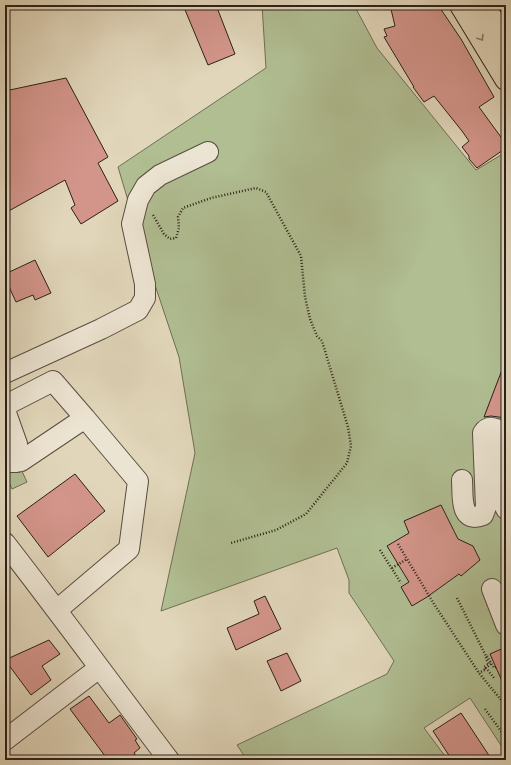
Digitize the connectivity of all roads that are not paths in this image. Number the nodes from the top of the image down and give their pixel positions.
1 (461, 5) edge
2 (483, 5) edge
3 (506, 42) edge
4 (506, 79) edge
5 (208, 152) dead end
6 (5, 374) edge
7 (85, 418) junction
8 (11, 462) edge
9 (462, 480) dead end
10 (506, 509) edge
11 (5, 543) edge
12 (492, 590) dead end
13 (57, 610) junction
14 (506, 625) edge
15 (99, 668) junction
16 (5, 740) edge
17 (169, 760) edge

1 -> 4 main road
2 - 3 main road
5 - 6 street
7 - 8 street
7 - 8 street
7 - 13 street
9 - 10 street
11 - 13 street
12 - 14 street
13 - 15 street
15 - 16 street
15 - 17 street

